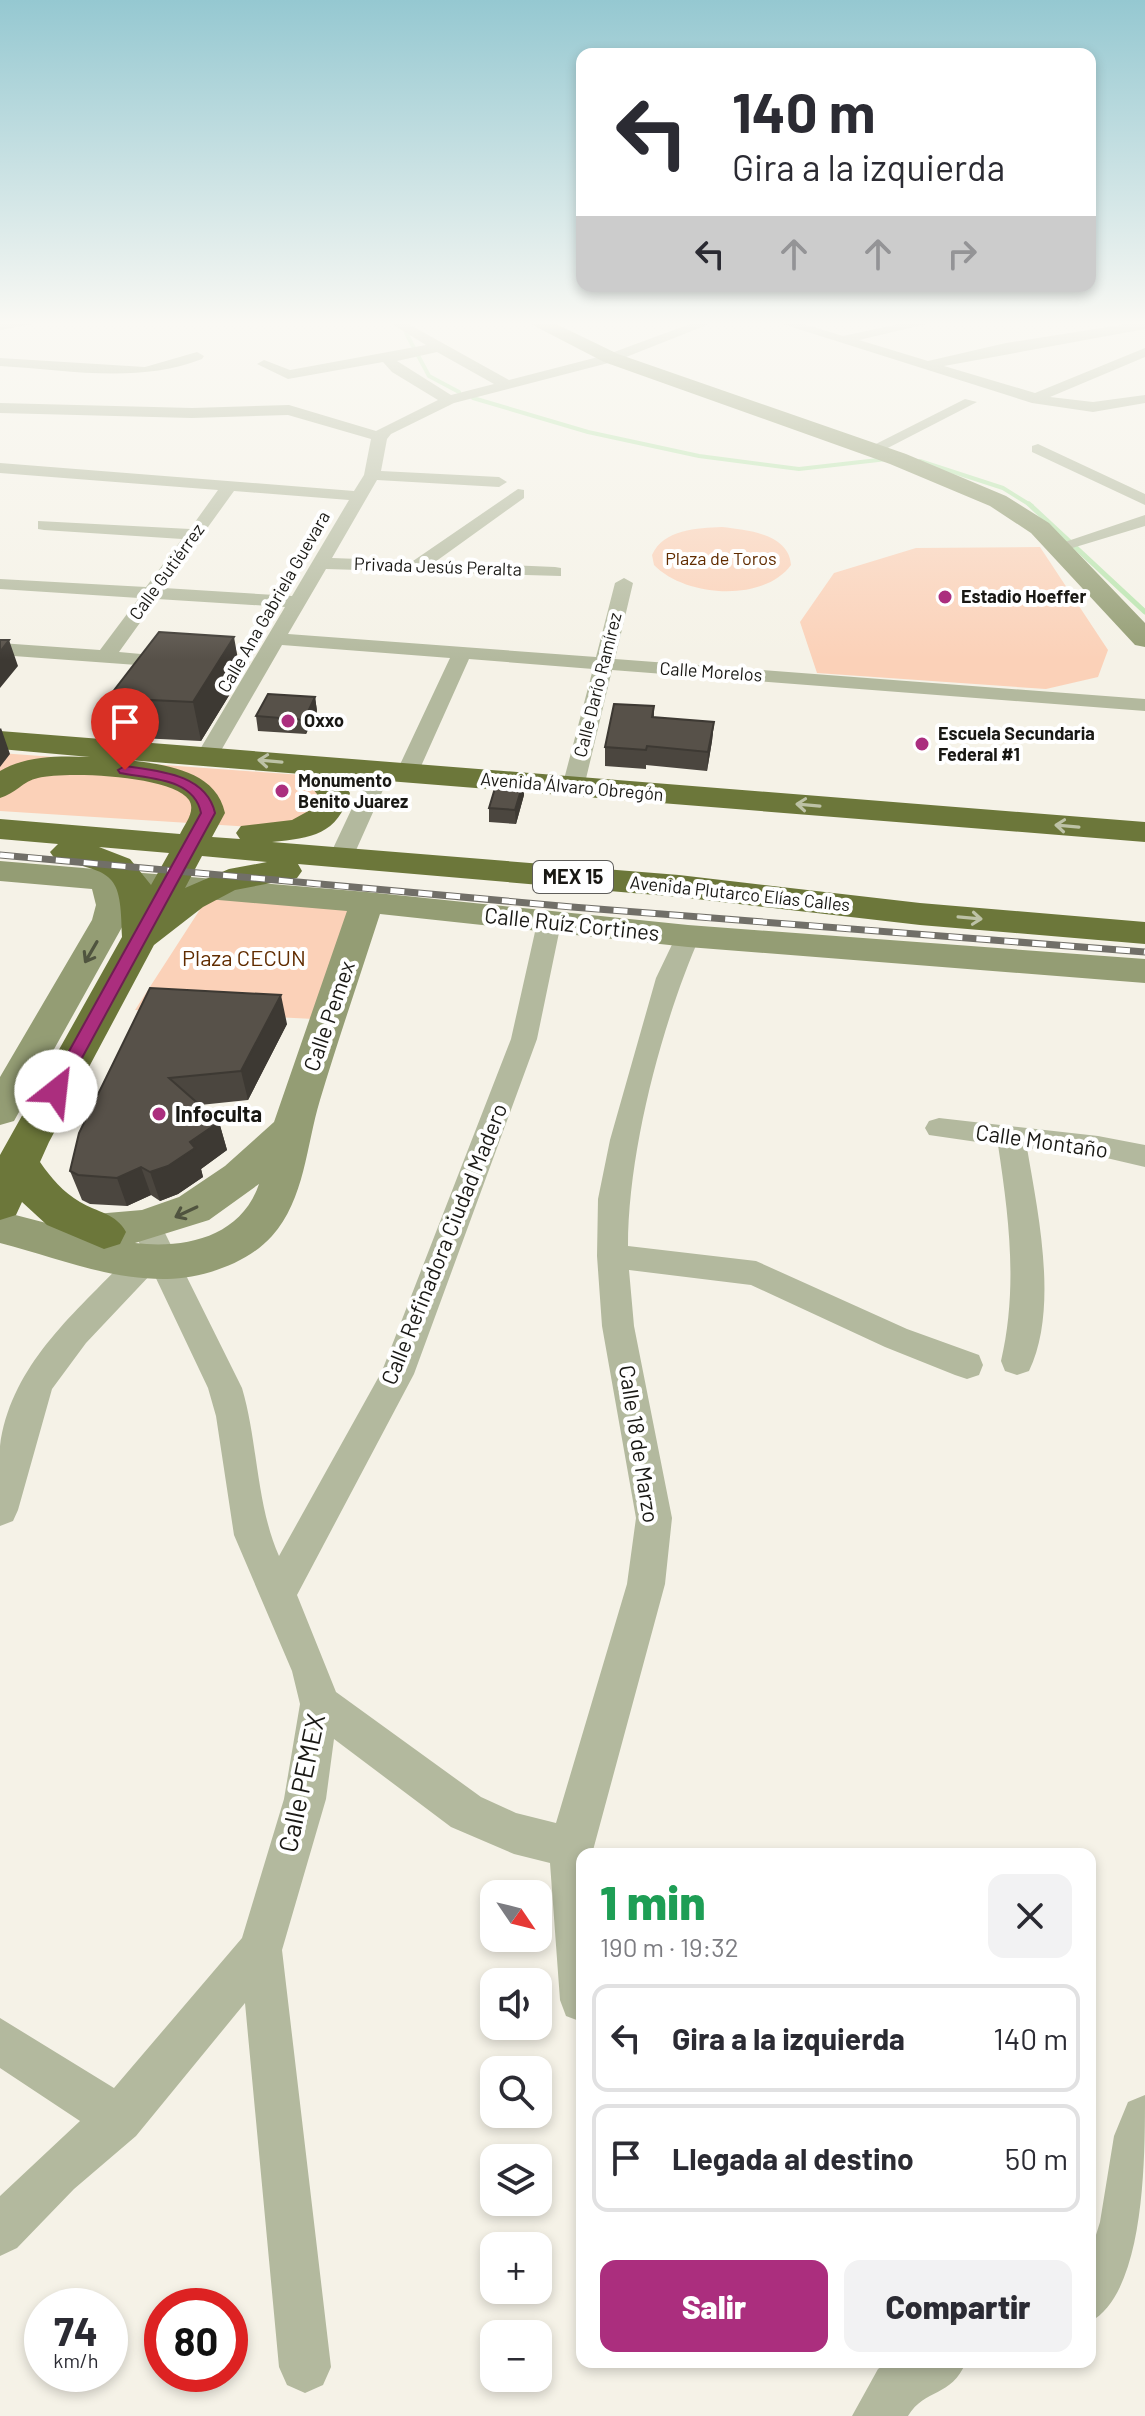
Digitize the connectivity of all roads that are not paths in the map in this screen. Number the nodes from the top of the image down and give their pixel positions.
1 (368, 434) edge
2 (383, 434) edge
3 (826, 434) edge
4 (905, 434) edge
5 (379, 437) junction
6 (1038, 449) dead end
7 (872, 450) junction
8 (0, 468) edge
9 (372, 475) junction
10 (499, 482) dead end
11 (229, 487) junction
12 (518, 494) dead end
13 (358, 496) junction
14 (1145, 500) edge
15 (1145, 520) edge
16 (44, 525) dead end
17 (194, 534) junction
18 (1059, 547) junction
19 (322, 563) junction
20 (417, 567) junction
21 (555, 572) dead end
22 (624, 583) dead end
23 (0, 584) edge
24 (151, 594) junction
25 (298, 602) junction
26 (277, 639) junction
27 (1145, 639) edge
28 (0, 649) edge
29 (462, 653) junction
30 (105, 657) junction
31 (198, 664) edge
32 (604, 664) junction
33 (229, 666) edge
34 (260, 668) junction
35 (1145, 705) edge
36 (0, 740) edge
37 (207, 756) junction
38 (310, 764) junction
39 (394, 773) junction
40 (573, 787) junction
41 (0, 788) edge
42 (6, 816) edge
43 (1145, 832) edge
44 (0, 845) edge
45 (341, 857) junction
46 (0, 871) edge
47 (106, 880) junction
48 (367, 902) junction
49 (920, 914) junction
50 (549, 923) junction
51 (1145, 933) edge
52 (688, 936) junction
53 (140, 938) junction
54 (1145, 971) edge
55 (939, 1128) dead end
56 (290, 1130) junction
57 (1011, 1135) junction
58 (15, 1138) edge
59 (1145, 1156) edge
60 (234, 1185) junction
61 (0, 1203) edge
62 (266, 1215) junction
63 (16, 1230) edge
64 (104, 1232) junction
65 (153, 1250) junction
66 (612, 1256) junction
67 (1017, 1361) dead end
68 (967, 1365) dead end
69 (0, 1510) edge
70 (278, 1594) junction
71 (320, 1704) junction
72 (570, 1847) junction
73 (576, 1924) edge
74 (260, 1950) junction
75 (0, 2041) edge
76 (119, 2119) junction
77 (1145, 2119) edge
78 (0, 2231) edge
79 (1096, 2292) edge
80 (305, 2367) dead end
81 (929, 2368) edge
82 (878, 2416) edge

1 - 5 street
2 - 5 street
3 - 7 street
4 - 7 street
5 - 9 street, Calle Ana Gabriela Guevara
6 - 14 street
7 - 18 street
8 - 11 street
9 - 10 street
9 - 13 street, Calle Ana Gabriela Guevara
11 - 13 street
11 - 17 street, Calle Gutiérrez
12 - 20 street
13 - 19 street, Calle Ana Gabriela Guevara
15 - 18 street
16 - 17 street
17 - 24 street, Calle Gutiérrez
18 - 27 street
19 - 20 street, Privada Jesús Peralta
19 - 25 street, Calle Ana Gabriela Guevara
20 - 21 street, Privada Jesús Peralta
22 - 32 street, Calle Darío Ramírez
23 - 24 street
24 - 25 street
24 - 30 street, Calle Gutiérrez
25 - 26 street, Calle Ana Gabriela Guevara
26 - 29 street, Calle Morelos
26 - 34 street, Calle Ana Gabriela Guevara
28 - 30 street
29 - 32 street, Calle Morelos
29 - 39 street
30 - 31 street
32 - 35 street, Calle Morelos
32 - 40 street, Calle Darío Ramírez
33 - 34 street
34 - 37 street, Calle Ana Gabriela Guevara
36 - 37 highway, Avenida Álvaro Obregón
38 -> 37 highway, Avenida Álvaro Obregón
38 - 39 highway, Avenida Álvaro Obregón
38 - 42 highway
39 - 40 highway, Avenida Álvaro Obregón
39 - 45 street
43 -> 40 highway, Avenida Álvaro Obregón
41 - 53 highway
42 - 45 highway, Avenida Plutarco Elías Calles / MEX 15
44 - 53 highway
45 - 49 highway, Avenida Plutarco Elías Calles / MEX 15
46 - 47 street, Calle Ruíz Cortines
47 - 48 street, Calle Ruíz Cortines
47 -> 58 street
48 - 50 street, Calle Ruíz Cortines
48 - 56 street, Calle Pemex
49 -> 51 highway, Avenida Plutarco Elías Calles / MEX 15
49 - 53 highway
50 - 52 street, Calle Ruíz Cortines
50 - 70 street, Calle Refinadora Ciudad Madero
52 - 54 street, Calle Ruíz Cortines
52 - 66 street, Calle 18 de Marzo
53 - 58 highway
55 - 57 street, Calle Montaño
56 - 60 street
56 - 62 street, Calle Pemex
57 - 59 street, Calle Montaño
57 - 67 street
58 - 61 highway
58 - 64 highway
60 - 62 street
60 -> 65 street
62 - 65 street
63 - 64 street
63 - 65 street
64 - 65 street
65 - 69 street
65 - 70 street, Calle PEMEX
66 - 68 street
66 - 72 street, Calle 18 de Marzo
70 - 71 street, Calle PEMEX
71 - 72 street
71 - 74 street, Calle PEMEX
72 - 73 street, Calle 18 de Marzo
74 - 76 street
74 - 80 street, Calle PEMEX
75 - 76 street
76 - 78 street
77 - 79 street
81 - 82 street

